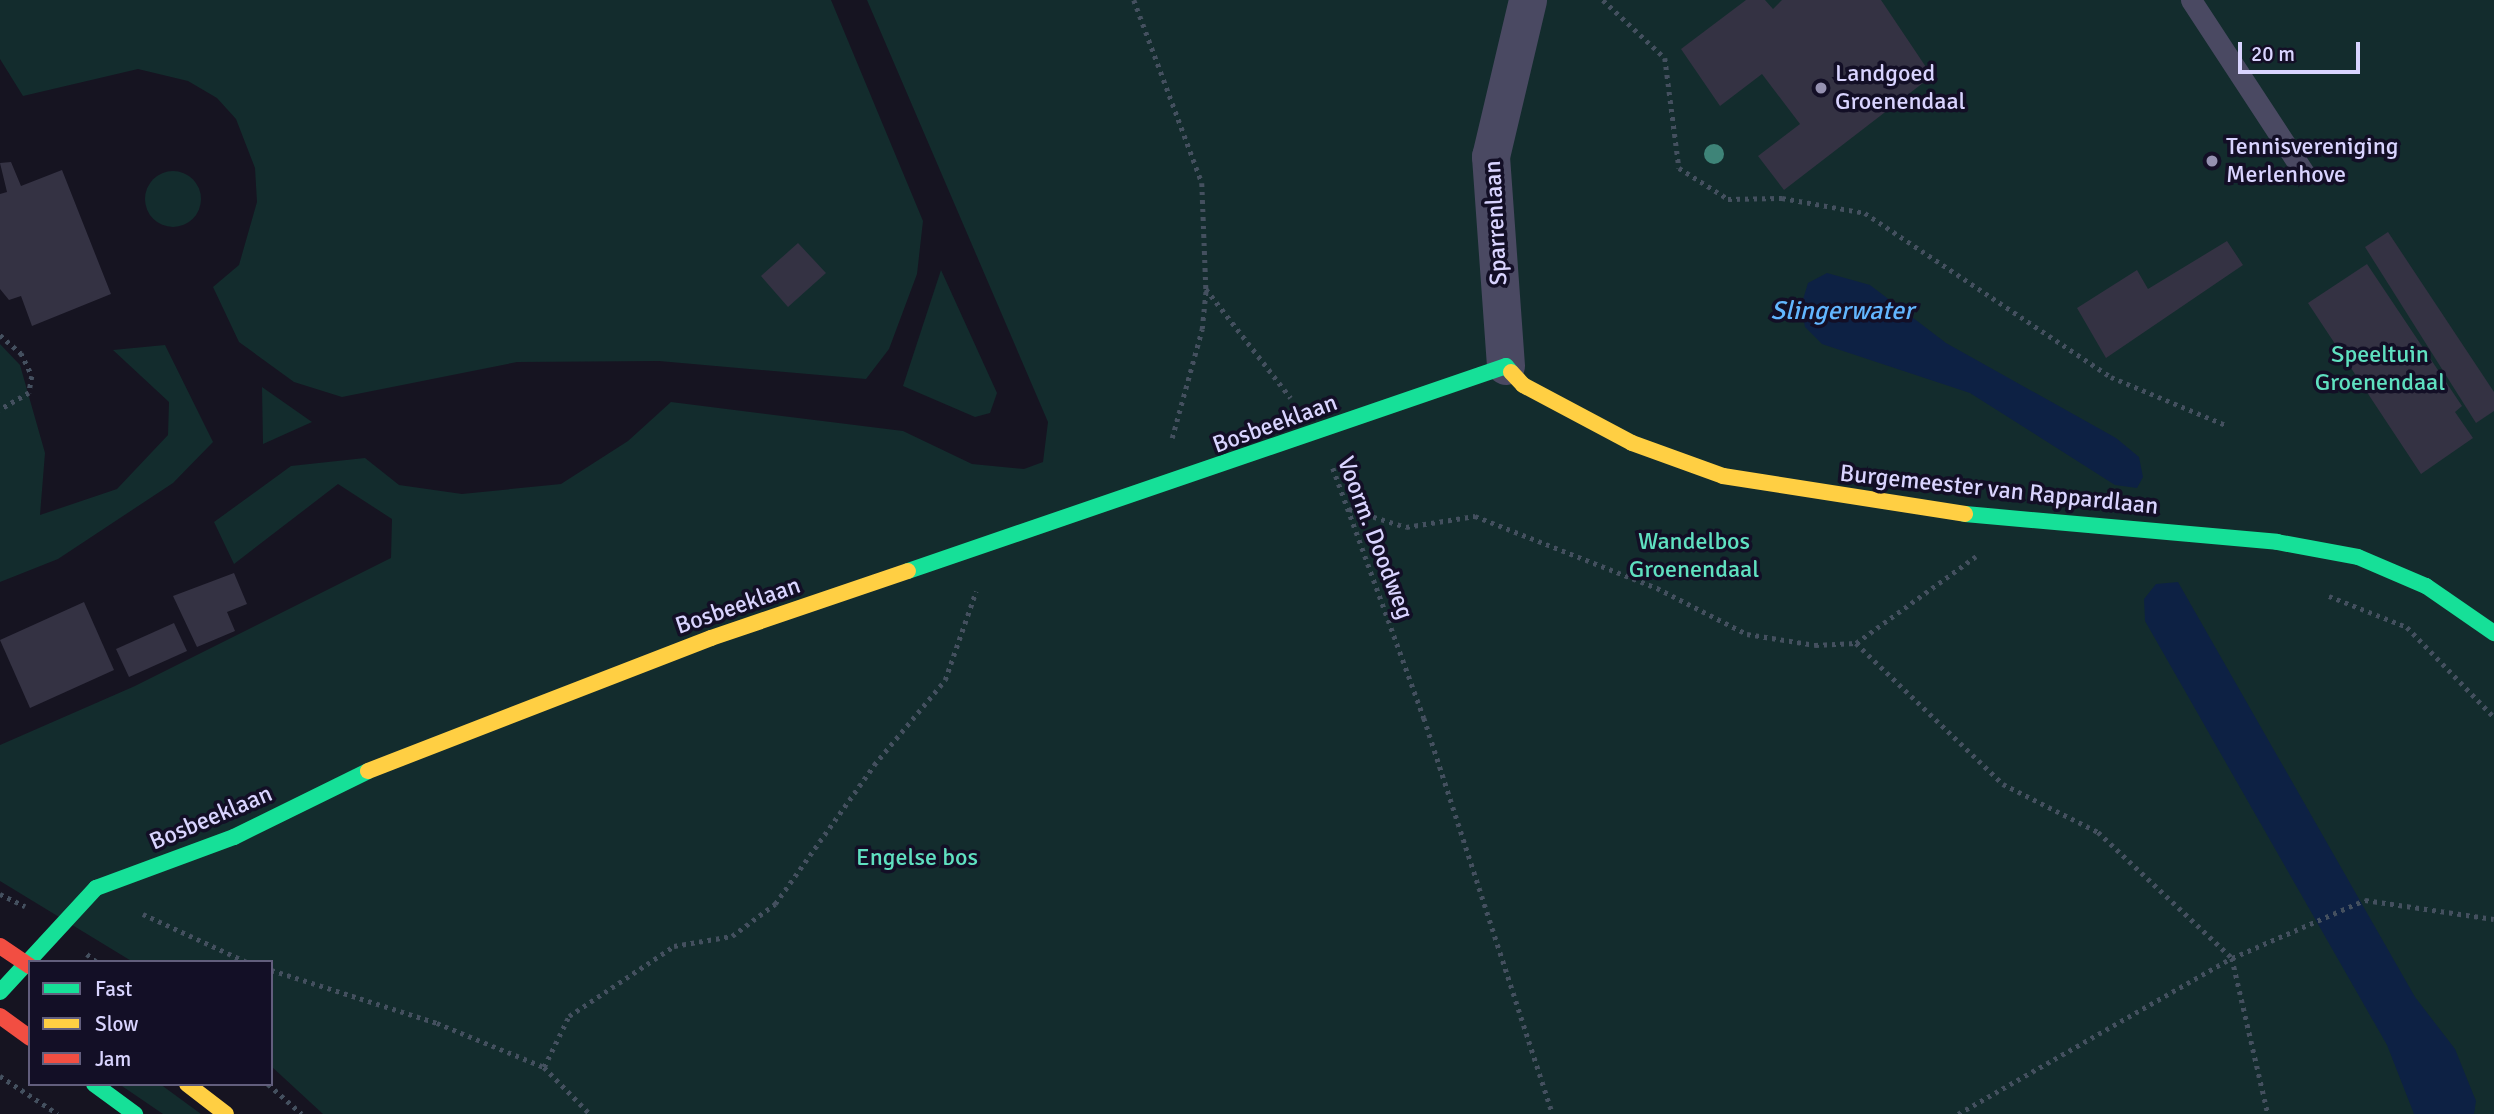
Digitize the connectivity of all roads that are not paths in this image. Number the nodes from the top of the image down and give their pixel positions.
1 (1528, 0) edge
2 (2191, 0) edge
3 (2305, 174) dead end
4 (1506, 366) junction
5 (2494, 633) edge
6 (0, 946) edge
7 (33, 960) edge
8 (28, 966) edge
9 (0, 992) edge
10 (0, 1016) edge
11 (28, 1037) edge
12 (97, 1086) edge
13 (190, 1086) edge
14 (135, 1114) edge
15 (226, 1114) edge

1 - 4 street, Sparrenlaan
2 - 3 lane
4 - 5 street, Burgemeester van Rappardlaan
4 - 7 street, Bosbeeklaan
6 - 8 street
8 - 9 street, Bosbeeklaan
10 - 11 street
12 - 14 street
13 - 15 street

